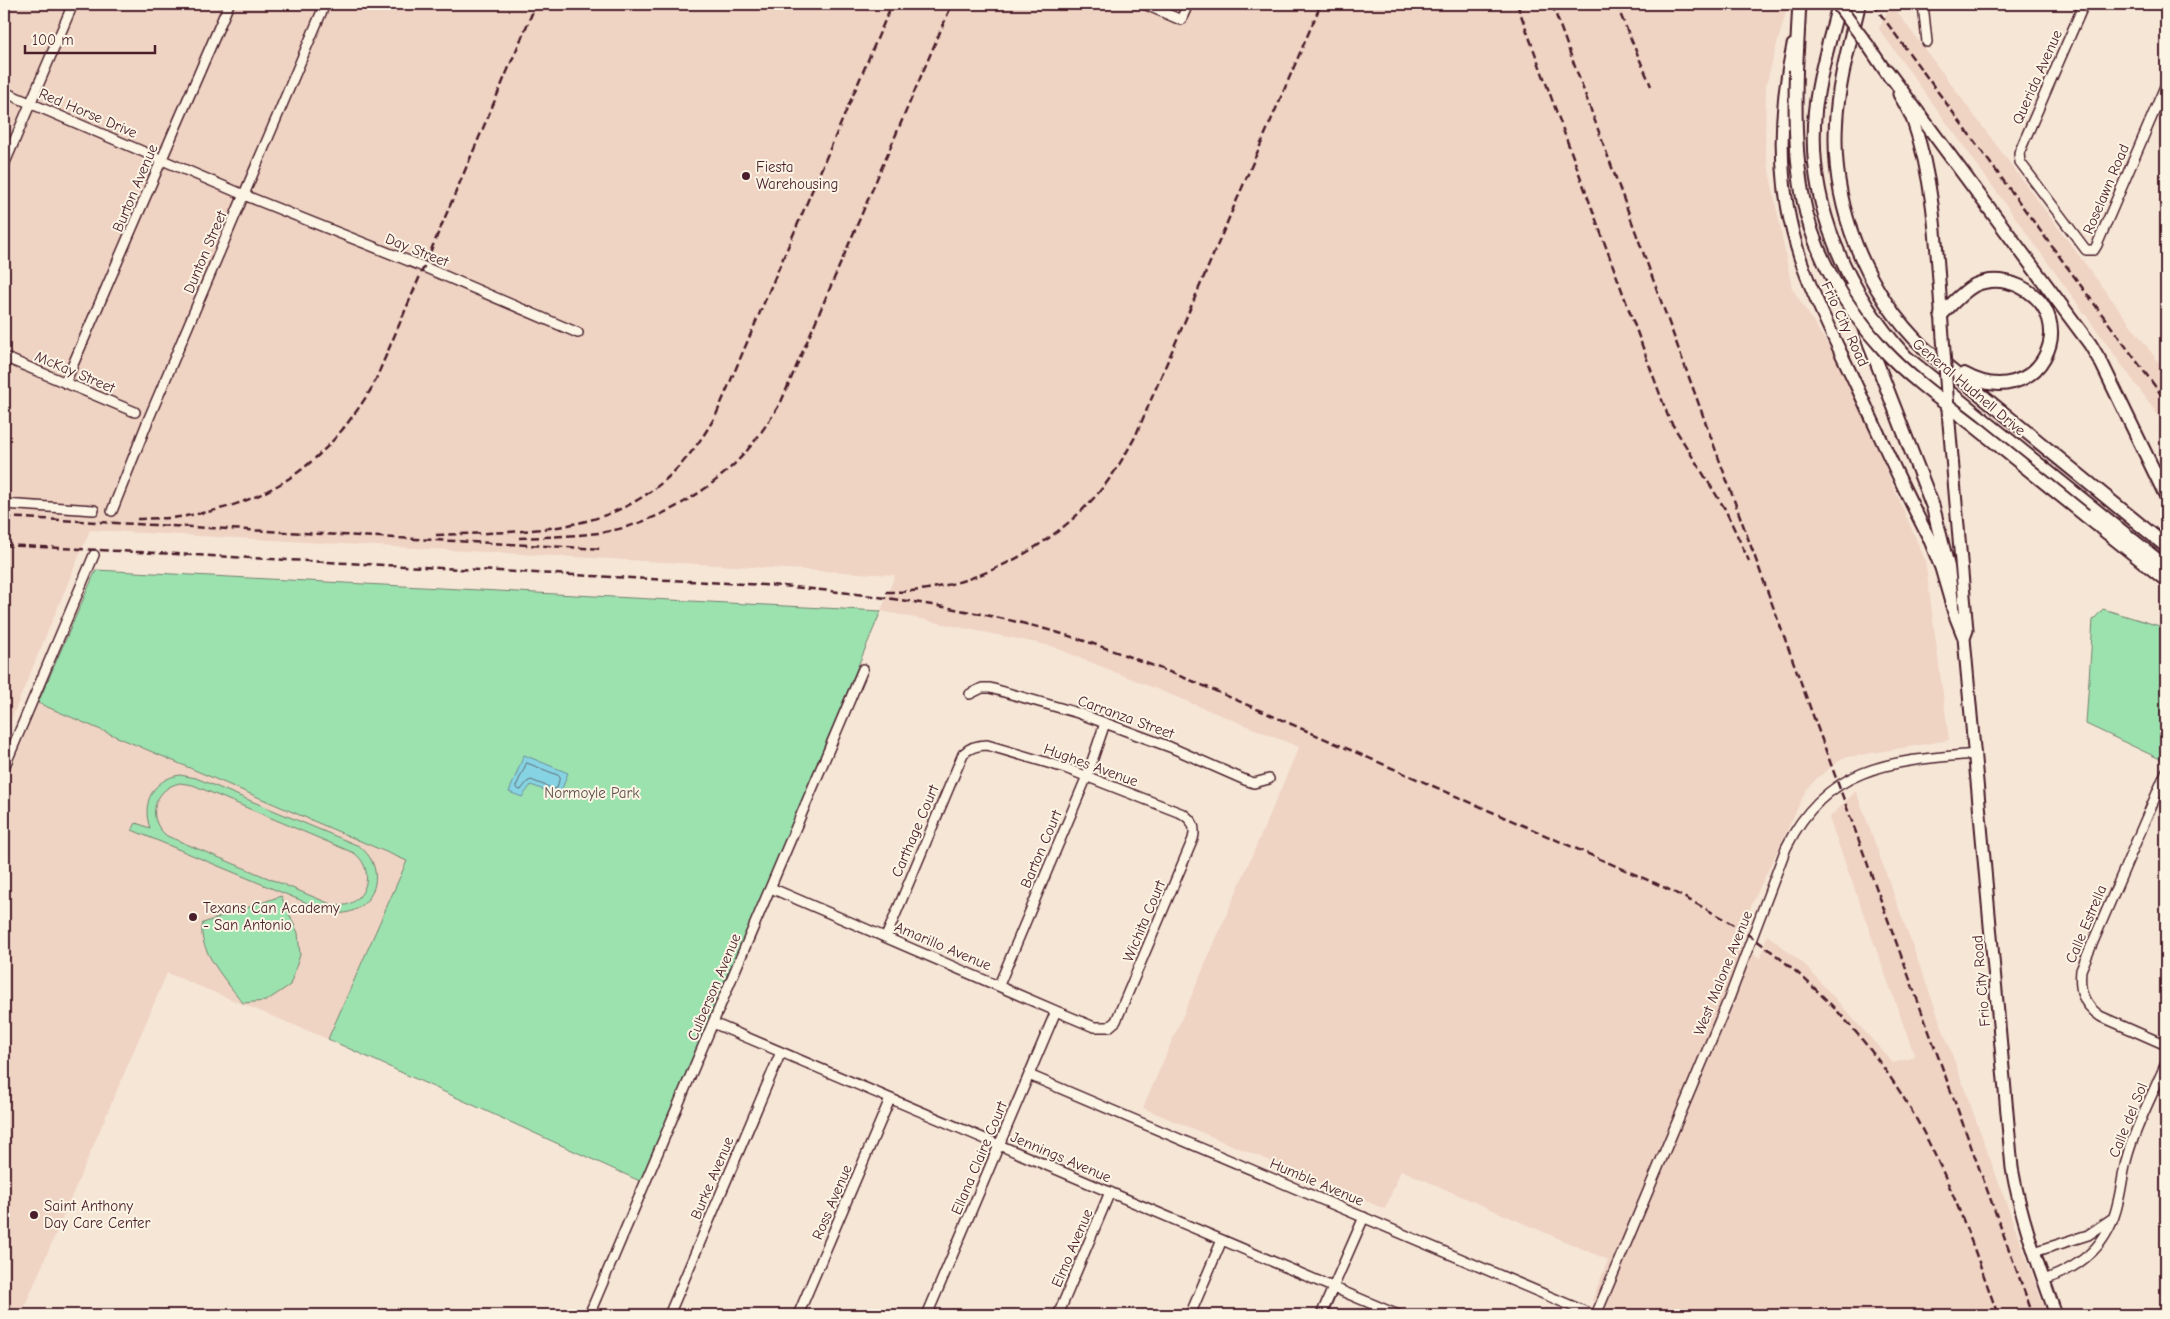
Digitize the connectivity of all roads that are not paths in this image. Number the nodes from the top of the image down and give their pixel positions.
1 (73, 4) edge
2 (229, 4) edge
3 (325, 4) edge
4 (1144, 4) edge
5 (1188, 4) edge
6 (1838, 4) edge
7 (1859, 4) edge
8 (1923, 4) edge
9 (2084, 4) edge
10 (1800, 7) edge
11 (1927, 42) dead end
12 (1886, 71) junction
13 (2166, 84) edge
14 (4, 92) edge
15 (31, 103) junction
16 (162, 160) junction
17 (2020, 162) joint
18 (4, 165) edge
19 (244, 195) junction
20 (1845, 270) junction
21 (1941, 315) junction
22 (578, 333) dead end
23 (1929, 352) junction
24 (4, 356) edge
25 (66, 383) junction
26 (135, 412) dead end
27 (2166, 496) edge
28 (4, 504) edge
29 (94, 510) dead end
30 (112, 511) dead end
31 (2166, 546) edge
32 (94, 555) dead end
33 (2166, 567) edge
34 (2166, 580) edge
35 (1952, 604) junction
36 (1964, 638) junction
37 (863, 669) dead end
38 (970, 694) dead end
39 (1106, 722) junction
40 (979, 745) joint
41 (1976, 754) junction
42 (4, 768) edge
43 (2166, 772) edge
44 (1087, 776) junction
45 (1269, 779) dead end
46 (1190, 819) joint
47 (771, 888) junction
48 (886, 937) junction
49 (999, 985) junction
50 (1056, 1011) junction
51 (713, 1023) junction
52 (1105, 1028) joint
53 (2166, 1045) edge
54 (781, 1052) junction
55 (2166, 1062) edge
56 (1029, 1075) junction
57 (890, 1099) junction
58 (999, 1145) junction
59 (1110, 1192) junction
60 (1364, 1217) junction
61 (2113, 1218) junction
62 (1222, 1240) junction
63 (2034, 1252) junction
64 (2044, 1280) junction
65 (1333, 1287) junction
66 (589, 1315) edge
67 (669, 1315) edge
68 (798, 1315) edge
69 (927, 1315) edge
70 (1058, 1315) edge
71 (1190, 1315) edge
72 (1321, 1315) edge
73 (1398, 1315) edge
74 (1594, 1315) edge
75 (2056, 1315) edge

1 - 15 street
2 - 16 street, Burton Avenue
3 - 19 street, Dunton Street
4 - 5 street
6 - 12 main road, Frio City Road, bridge
6 - 20 highway, General Hudnell Drive
7 - 23 highway, General Hudnell Drive
8 - 11 street
9 - 17 street, Querida Avenue
10 - 34 highway, bridge
10 - 35 main road, Frio City Road
12 - 21 main road, Frio City Road
12 - 27 highway
13 - 17 street, Roselawn Road
14 - 15 street, Red Horse Drive
15 - 16 street, Red Horse Drive
15 - 18 street
16 - 19 street, Red Horse Drive
16 - 25 street, Burton Avenue
19 - 22 street, Day Street
19 - 30 street, Dunton Street
20 - 33 highway, General Hudnell Drive
20 - 35 highway
21 - 23 highway
21 - 36 main road, Frio City Road, bridge
23 - 31 highway, General Hudnell Drive
24 - 25 street, McKay Street
25 - 26 street, McKay Street
28 - 29 street
32 - 42 street
35 - 36 main road, Frio City Road
36 - 41 main road, Frio City Road
37 - 47 street, Culberson Avenue
38 - 39 street, Carranza Street
39 - 44 street, Barton Court
39 - 45 street, Carranza Street
40 - 44 street, Hughes Avenue
40 - 48 street, Carthage Court
41 - 63 main road, Frio City Road
41 - 74 street, West Malone Avenue
43 - 53 street, Calle Estrella
44 - 46 street, Hughes Avenue
44 - 49 street, Barton Court
46 - 52 street, Wichita Court
47 - 48 street, Amarillo Avenue
47 - 51 street, Culberson Avenue
48 - 49 street, Amarillo Avenue
49 - 50 street, Amarillo Avenue
50 - 52 street, Amarillo Avenue
50 - 56 street, Ellana Claire Court
51 - 54 street, Jennings Avenue
51 - 66 street, Culberson Avenue
54 - 57 street, Jennings Avenue
54 - 67 street, Burke Avenue
55 - 61 street, Calle del Sol
56 - 58 street, Ellana Claire Court
56 - 60 street, Humble Avenue
57 - 58 street, Jennings Avenue
57 - 68 street, Ross Avenue
58 - 59 street, Jennings Avenue
58 - 69 street, Ellana Claire Court
59 - 62 street, Jennings Avenue
59 - 70 street, Elmo Avenue
60 - 65 street
60 - 74 street, Humble Avenue
61 - 63 street
61 - 64 street, Calle del Sol
62 - 65 street, Jennings Avenue
62 - 71 street
63 - 64 main road, Frio City Road
64 - 75 main road, Frio City Road
65 - 72 street
65 - 73 street, Jennings Avenue

